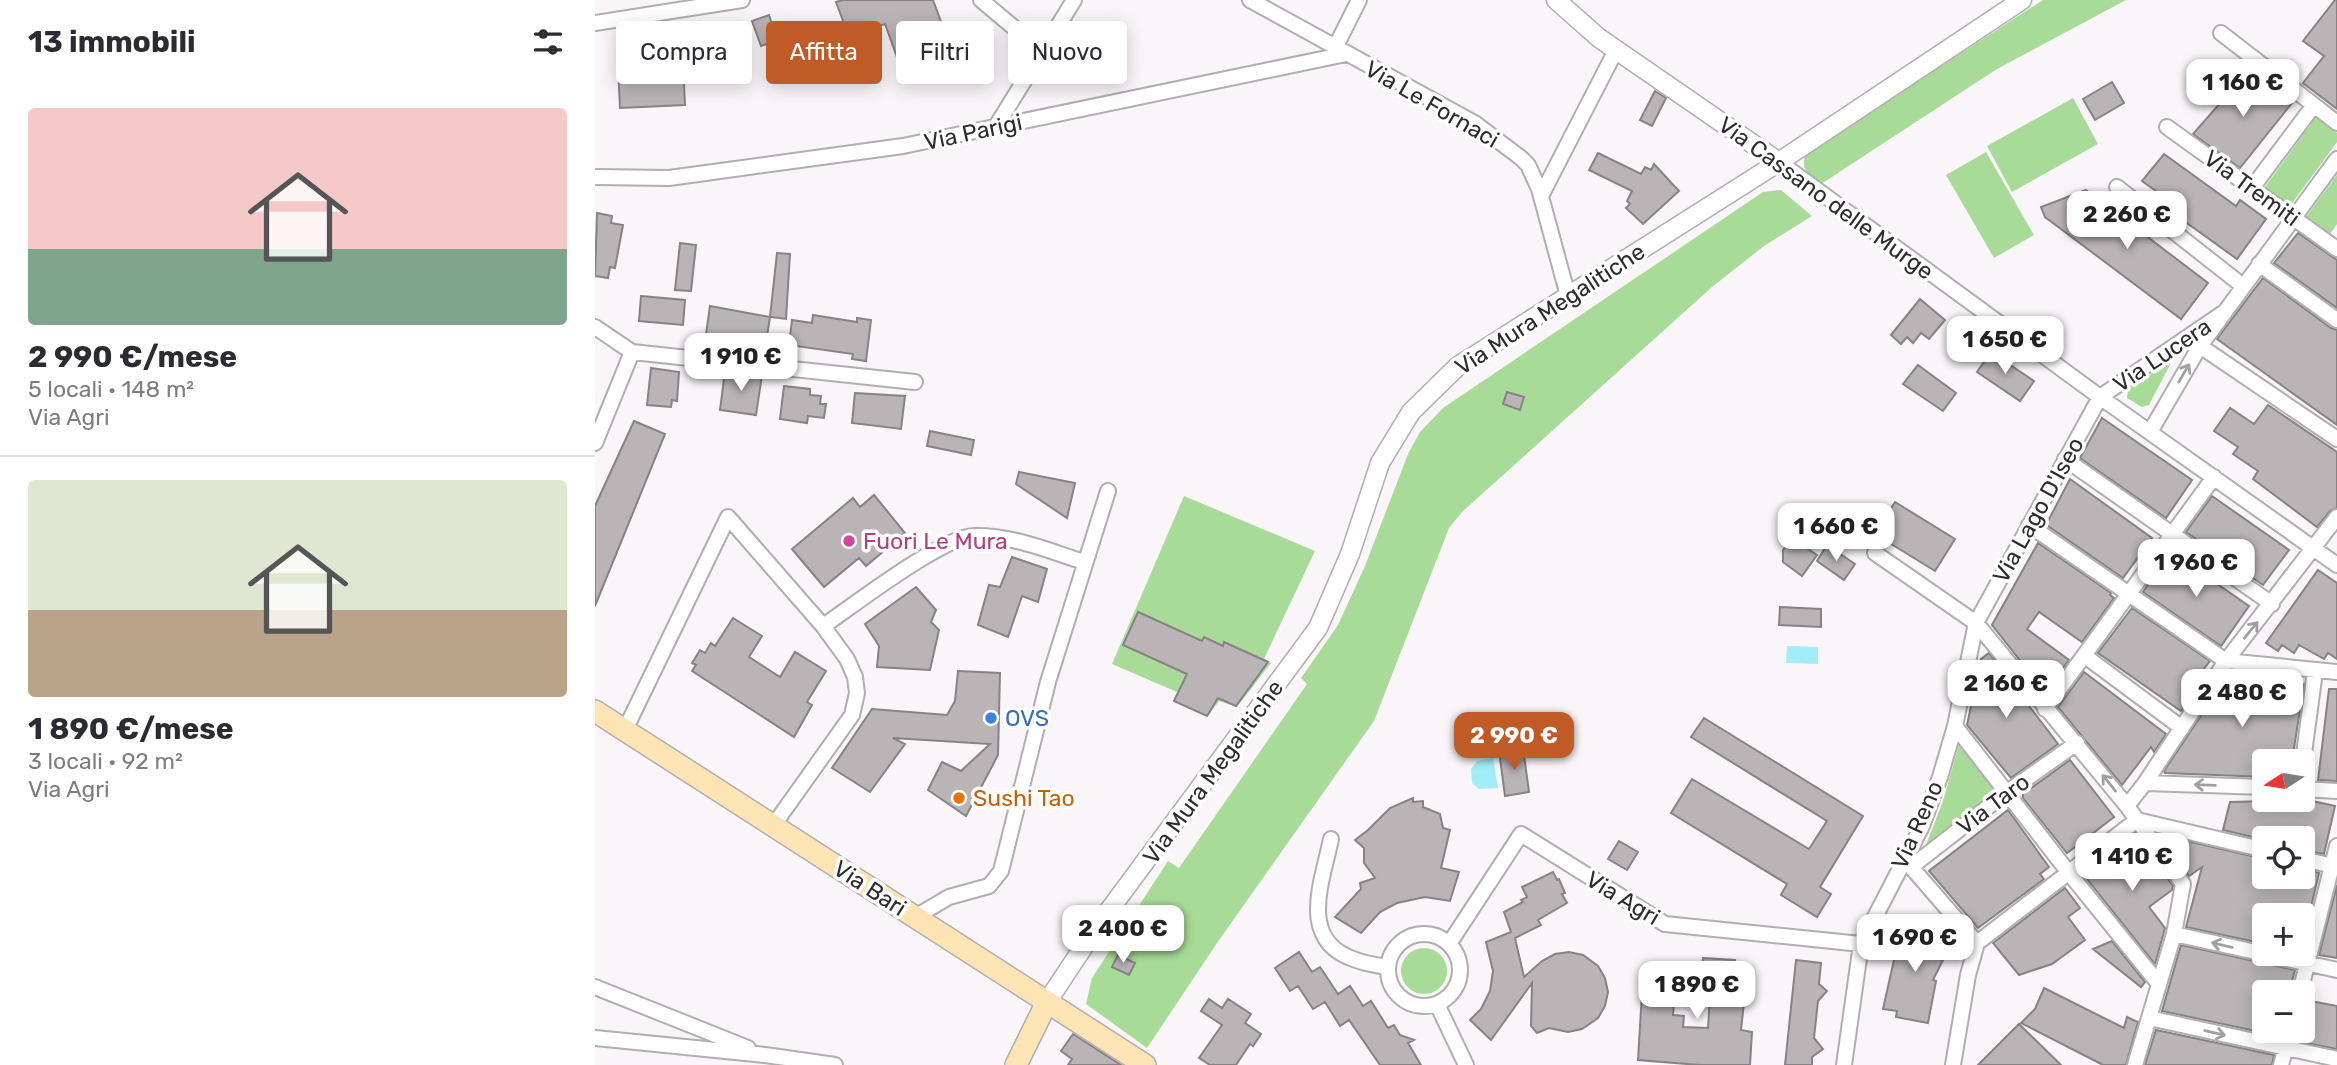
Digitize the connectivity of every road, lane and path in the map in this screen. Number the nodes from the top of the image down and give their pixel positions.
1 (675, 0) edge
2 (742, 0) edge
3 (981, 0) edge
4 (1074, 0) edge
5 (1250, 0) edge
6 (1359, 0) edge
7 (1556, 0) edge
8 (2022, 0) edge
9 (664, 13) junction
10 (1061, 21) edge
11 (595, 23) edge
12 (1008, 23) edge
13 (2221, 33) dead end
14 (1616, 50) junction
15 (1341, 51) junction
16 (1023, 84) edge
17 (2313, 105) junction
18 (2337, 123) edge
19 (2167, 127) dead end
20 (995, 128) junction
21 (2337, 159) edge
22 (1779, 162) junction
23 (595, 177) edge
24 (2117, 187) dead end
25 (2252, 188) junction
26 (1542, 196) junction
27 (2293, 218) junction
28 (2336, 247) edge
29 (2259, 264) junction
30 (2243, 286) junction
31 (1568, 296) junction
32 (2224, 313) junction
33 (2337, 320) edge
34 (595, 327) edge
35 (2200, 346) junction
36 (632, 352) junction
37 (915, 382) dead end
38 (2100, 397) junction
39 (2150, 432) junction
40 (2337, 439) edge
41 (595, 443) edge
42 (2066, 459) junction
43 (2214, 477) junction
44 (1108, 491) dead end
45 (2337, 517) edge
46 (2029, 526) junction
47 (2172, 536) junction
48 (2313, 548) junction
49 (1875, 553) dead end
50 (1084, 562) junction
51 (2337, 565) edge
52 (2129, 594) junction
53 (2271, 604) junction
54 (1976, 623) junction
55 (823, 626) junction
56 (2085, 656) junction
57 (2226, 661) junction
58 (2315, 671) junction
59 (2337, 672) edge
60 (2046, 709) junction
61 (595, 711) edge
62 (1955, 726) junction
63 (2182, 728) junction
64 (625, 730) junction
65 (2077, 743) junction
66 (2304, 749) edge
67 (2145, 783) junction
68 (2252, 787) edge
69 (2315, 790) edge
70 (2337, 791) edge
71 (2006, 793) junction
72 (2127, 806) junction
73 (2137, 820) junction
74 (773, 826) junction
75 (1331, 839) dead end
76 (2337, 846) edge
77 (2252, 847) edge
78 (2315, 862) edge
79 (1907, 863) junction
80 (2335, 866) edge
81 (2069, 873) junction
82 (915, 917) junction
83 (2174, 934) junction
84 (2315, 936) edge
85 (1977, 943) junction
86 (1449, 944) junction
87 (1861, 944) junction
88 (2252, 952) edge
89 (2315, 966) edge
90 (1388, 967) junction
91 (2337, 970) edge
92 (2159, 984) junction
93 (595, 987) edge
94 (1047, 1002) junction
95 (1437, 1004) junction
96 (2149, 1018) junction
97 (595, 1038) edge
98 (2287, 1043) edge
99 (2285, 1049) junction
100 (765, 1055) junction
101 (2337, 1059) edge
102 (1137, 1063) edge
103 (835, 1065) edge
104 (1016, 1065) edge
105 (1466, 1065) edge
106 (1844, 1065) edge
107 (1953, 1065) edge
108 (2135, 1065) edge
109 (2281, 1065) edge

1 - 9 street
2 - 9 street
3 - 12 street
4 - 10 street
5 - 15 street, Via Le Fornaci
6 - 15 street
7 - 14 street, Via Cassano delle Murge
8 - 22 street, Via Mura Megalitiche
9 - 11 street
13 - 17 street
14 - 22 street, Via Cassano delle Murge
14 - 26 street
15 - 20 street, Via Parigi
15 - 26 street, Via Le Fornaci
16 - 20 street
17 - 18 street
17 - 25 street
19 - 25 street, Via Tremiti
20 - 23 street, Via Parigi
21 - 27 street, Via Lucera
22 - 31 street, Via Mura Megalitiche
22 - 38 street, Via Cassano delle Murge
24 - 30 street
25 - 27 street, Via Tremiti
26 - 31 street, Via Le Fornaci
27 - 28 street, Via Tremiti
27 - 29 street, Via Lucera
29 - 30 street, Via Lucera
29 - 33 street
30 - 32 street, Via Lucera
31 - 94 street, Via Mura Megalitiche
32 - 35 street, Via Lucera
32 - 38 street, Via Lucera
34 - 36 street
39 -> 35 street, Via Lucera
35 - 40 street
36 - 37 street
36 - 41 street
38 - 39 street, Via Cassano delle Murge
38 - 42 street, Via Lago D'Iseo
39 - 43 street, Via Cassano delle Murge
42 - 46 street, Via Lago D'Iseo
42 - 47 street
43 - 47 street
43 - 48 street, Via Cassano delle Murge
44 - 50 street
45 - 48 street
46 - 52 street
46 - 54 street, Via Lago D'Iseo
47 - 52 street
47 - 53 street
48 - 51 street, Via Cassano delle Murge
48 - 53 street
49 - 54 street
50 - 55 street
50 - 82 street
52 - 56 street
52 - 57 street
57 -> 53 street
54 - 60 street
54 - 62 street, Via Reno
55 - 64 street
55 - 74 street
56 - 60 street
56 - 63 street
57 - 58 street
57 - 63 street
58 - 59 street
58 - 66 street
60 - 65 street
61 - 64 main road, Via Bari
62 - 71 street
62 - 79 street, Via Reno
63 - 67 street
64 - 74 main road, Via Bari
65 - 71 street, Via Taro
72 -> 65 street
68 -> 67 street
67 - 72 street
69 - 70 street
71 - 79 street, Via Taro
71 - 81 street
72 - 73 street
73 - 77 street
73 - 81 street
73 - 83 street
74 - 82 main road, Via Bari
75 - 90 street
76 - 80 street
78 - 80 street
79 - 85 street
79 - 87 street, Via Reno
80 - 84 street
81 - 85 street
81 - 92 street
82 - 94 main road, Via Bari
88 -> 83 street
83 - 92 street
85 - 107 street
86 - 87 street, Via Agri
86 - 90 street
86 - 95 street
87 - 106 street, Via Reno
89 - 91 street
90 - 95 street
92 - 96 street
93 - 100 street
94 - 102 main road, Via Bari
94 - 104 main road, Via Mura Megalitiche
95 - 105 street
96 -> 99 street
96 - 108 street
97 - 100 street
98 - 99 street
99 - 101 street
99 - 109 street
100 - 103 street

